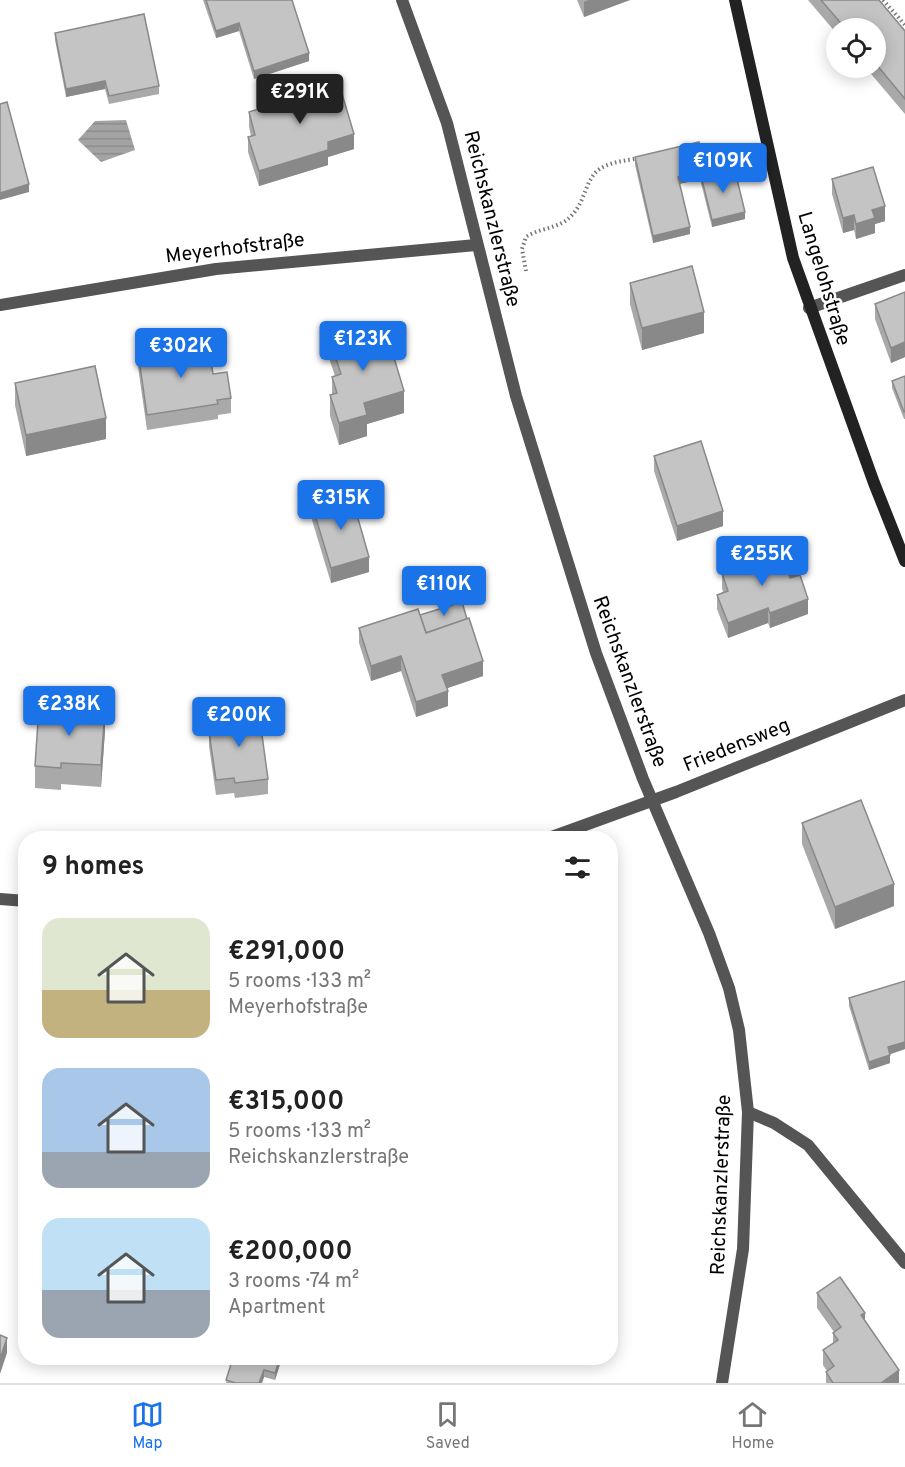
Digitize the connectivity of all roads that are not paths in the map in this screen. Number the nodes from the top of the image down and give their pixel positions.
1 (402, 0) edge
2 (735, 0) edge
3 (476, 245) junction
4 (905, 275) edge
5 (0, 305) edge
6 (809, 308) junction
7 (905, 561) edge
8 (905, 700) edge
9 (652, 801) junction
10 (568, 831) edge
11 (0, 899) edge
12 (18, 900) edge
13 (748, 1112) junction
14 (905, 1263) edge
15 (722, 1383) edge

1 - 3 street, Reichskanzlerstraße
2 - 6 street, Langelohstraße
3 - 5 street, Meyerhofstraße
3 - 9 street, Reichskanzlerstraße
4 - 6 street
6 - 7 street, Langelohstraße
8 - 9 street, Friedensweg
9 - 10 street, Friedensweg
9 - 13 street, Reichskanzlerstraße
11 - 12 street
13 - 14 street
13 - 15 street, Reichskanzlerstraße

